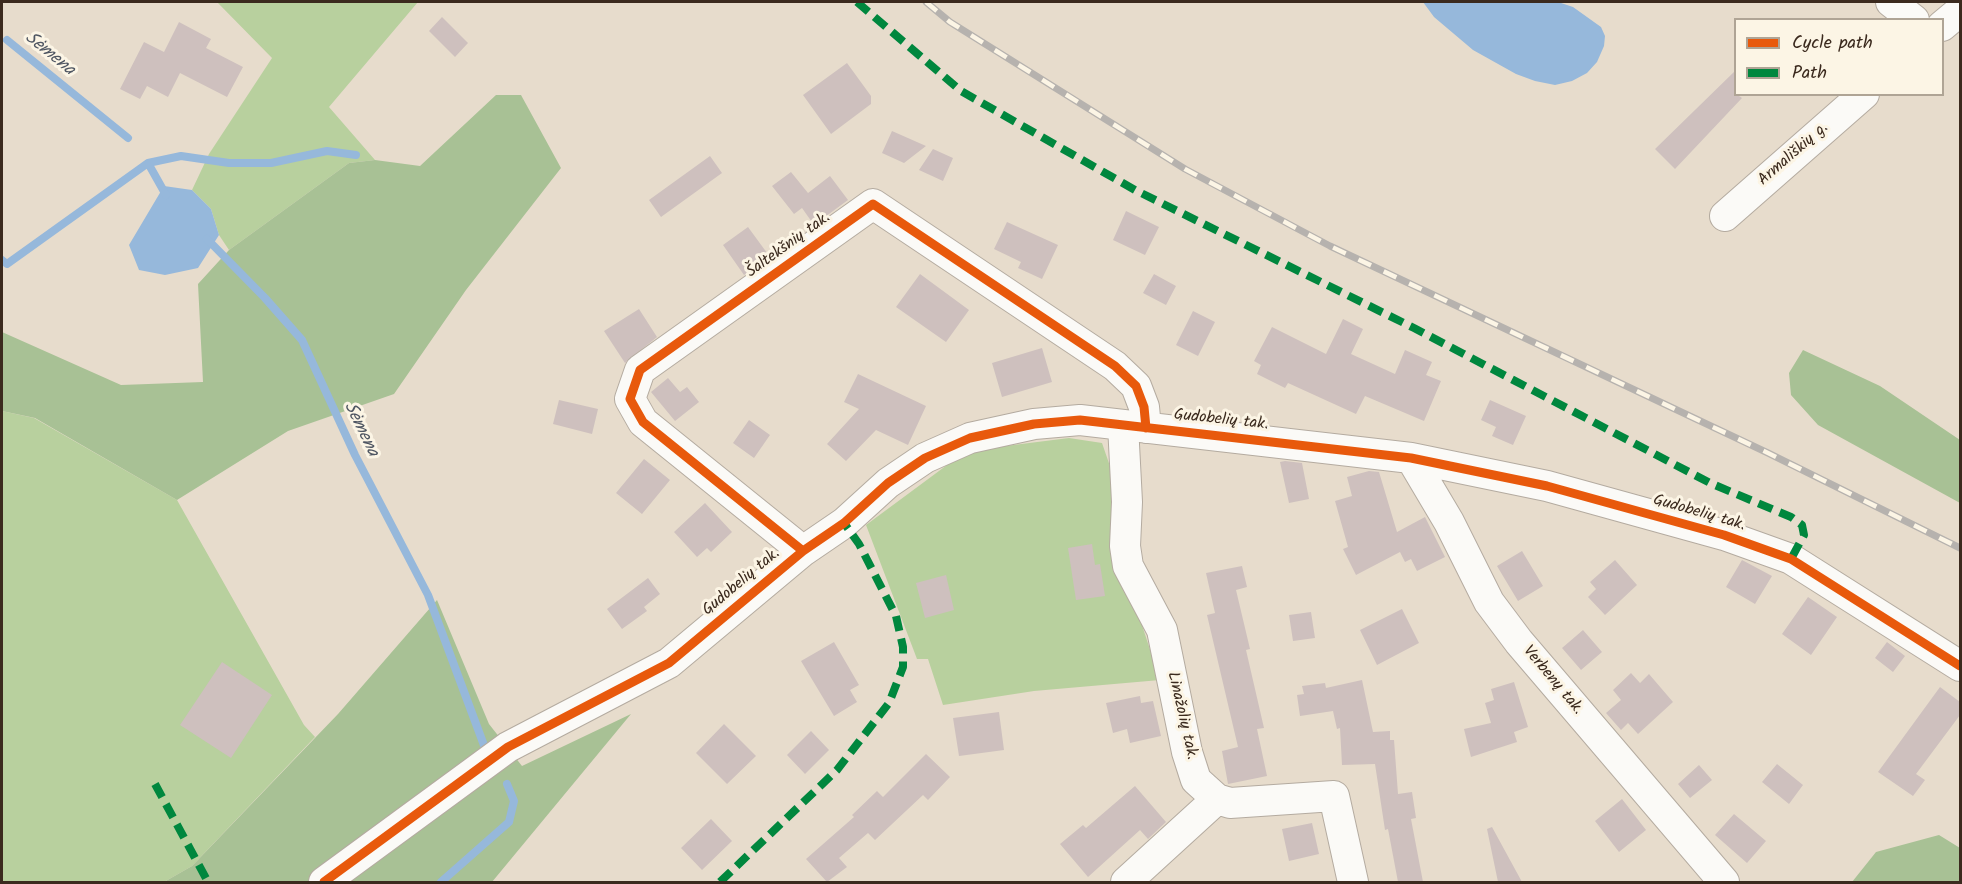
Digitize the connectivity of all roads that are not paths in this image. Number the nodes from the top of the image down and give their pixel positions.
1 (1891, 2) edge
2 (1960, 11) edge
3 (1911, 18) edge
4 (1944, 24) edge
5 (1862, 96) edge
6 (1725, 216) dead end
7 (1135, 426) junction
8 (1411, 458) junction
9 (803, 551) junction
10 (1960, 666) edge
11 (1217, 799) junction
12 (324, 882) edge
13 (1126, 882) edge
14 (1353, 882) edge
15 (1724, 882) edge

1 - 3 street
2 - 4 street
5 - 6 street, Armališkių g.
7 - 8 street, Gudobelių tak.
7 - 9 street, Gudobelių tak.
7 - 9 street, Šaltekšnių tak.
7 - 11 street, Linažolių tak.
8 - 10 street, Gudobelių tak.
8 - 15 street, Verbenų tak.
9 - 12 street, Gudobelių tak.
11 - 13 street
11 - 14 street

